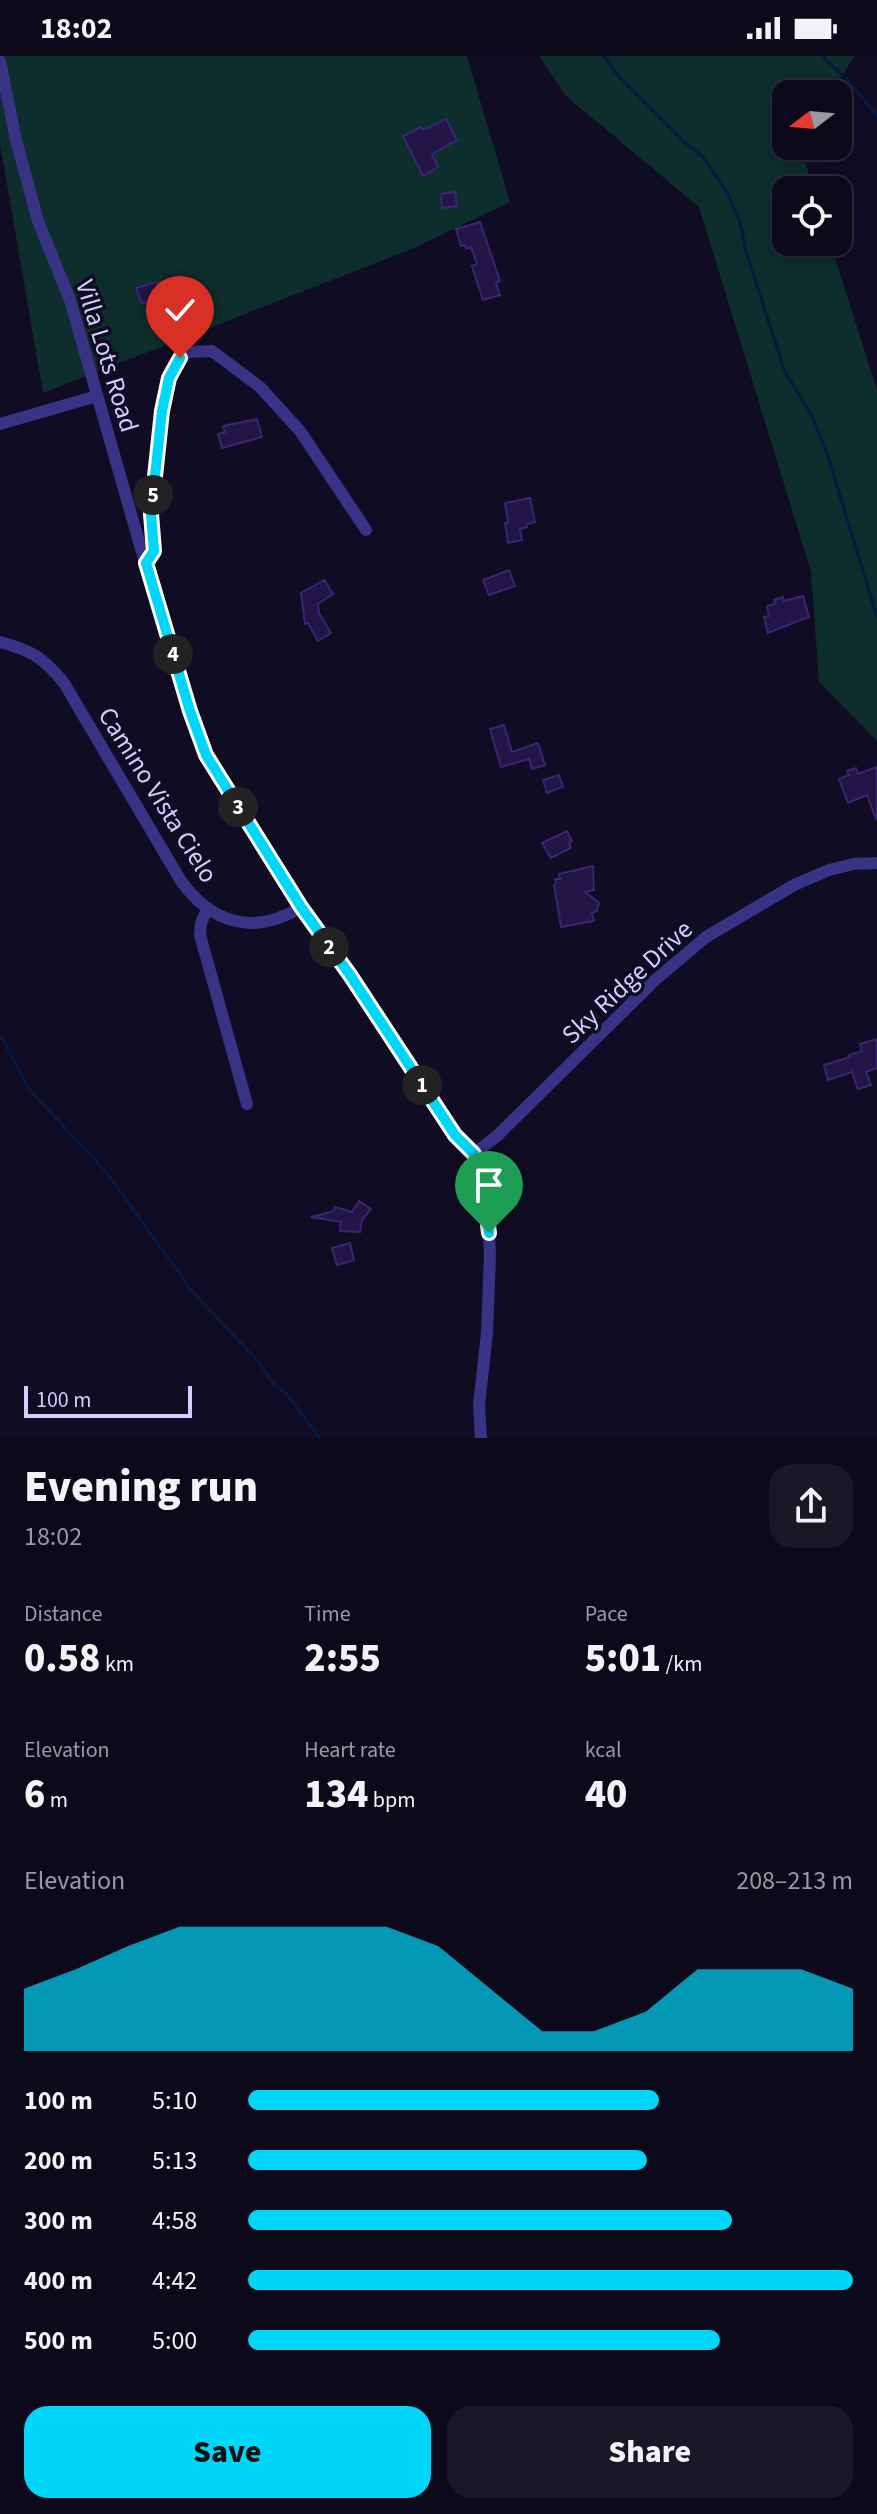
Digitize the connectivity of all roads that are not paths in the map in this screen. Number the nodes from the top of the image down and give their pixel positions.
1 (0, 61) edge
2 (97, 396) junction
3 (0, 424) edge
4 (366, 530) dead end
5 (146, 563) junction
6 (0, 642) edge
7 (877, 863) edge
8 (301, 907) junction
9 (207, 910) junction
10 (247, 1104) dead end
11 (474, 1154) junction
12 (481, 1438) edge

1 - 2 street, Villa Lots Road
2 - 3 street
2 - 5 street, Villa Lots Road
4 - 5 street
5 - 8 street, Villa Lots Road
6 - 9 street, Camino Vista Cielo
7 - 11 street, Sky Ridge Drive
8 - 9 street, Camino Vista Cielo
8 - 11 street, Villa Lots Road
9 - 10 street
11 - 12 street, Villa Lots Road

